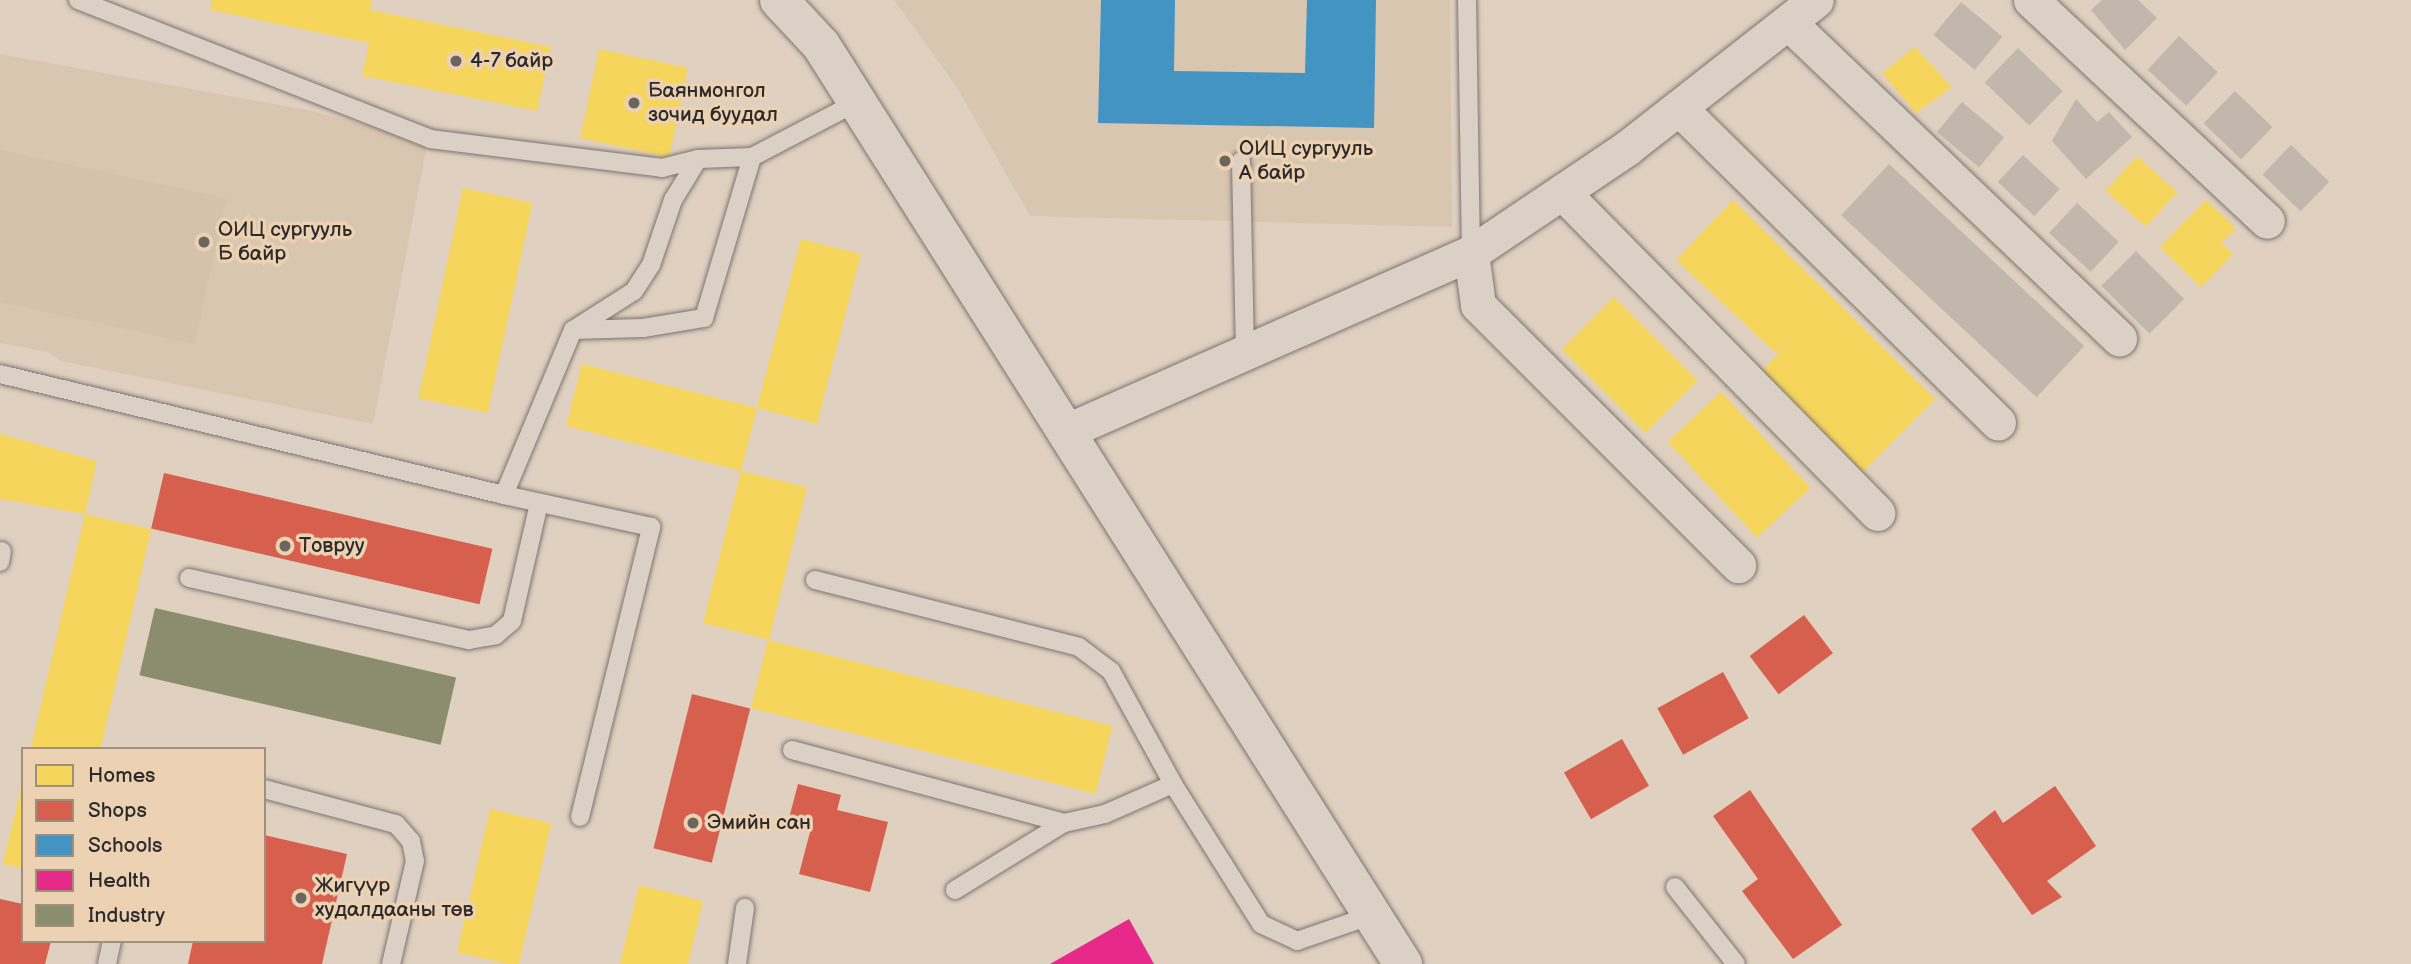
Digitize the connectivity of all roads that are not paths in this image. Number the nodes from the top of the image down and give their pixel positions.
1 (78, 0) edge
2 (779, 0) edge
3 (1467, 0) edge
4 (1816, 0) edge
5 (2031, 0) edge
6 (1788, 22) junction
7 (858, 103) junction
8 (1679, 108) junction
9 (752, 157) junction
10 (698, 159) junction
11 (1241, 161) dead end
12 (1562, 192) junction
13 (2267, 221) dead end
14 (1471, 253) junction
15 (573, 330) junction
16 (2119, 338) dead end
17 (1245, 356) junction
18 (0, 374) edge
19 (1998, 423) dead end
20 (1068, 431) junction
21 (505, 495) junction
22 (539, 503) junction
23 (1877, 513) dead end
24 (1738, 565) dead end
25 (189, 579) dead end
26 (815, 580) dead end
27 (792, 750) dead end
28 (1173, 784) junction
29 (266, 790) edge
30 (580, 817) dead end
31 (1064, 823) junction
32 (1675, 887) dead end
33 (955, 890) dead end
34 (745, 908) dead end
35 (1372, 915) junction
36 (112, 943) edge
37 (107, 964) edge
38 (391, 964) edge
39 (737, 964) edge
40 (1403, 964) edge
41 (1736, 964) edge

1 - 10 lane
2 - 7 street
3 - 14 lane
4 - 6 street
5 - 13 street
6 - 8 street
6 - 16 street
7 - 9 lane
7 - 20 street
8 - 12 street
8 - 19 street
9 - 10 lane
9 - 15 lane
10 - 15 lane
11 - 17 lane
12 - 14 street
12 - 23 street
14 - 17 street
14 - 24 street
15 - 21 lane
17 - 20 street
18 - 21 lane
20 - 35 street
21 - 22 lane
22 - 25 lane
22 - 30 lane
26 - 28 lane
27 - 31 lane
28 - 31 lane
28 - 35 lane
29 - 38 lane
31 - 33 lane
32 - 41 lane
34 - 39 lane
35 - 40 street
36 - 37 lane

